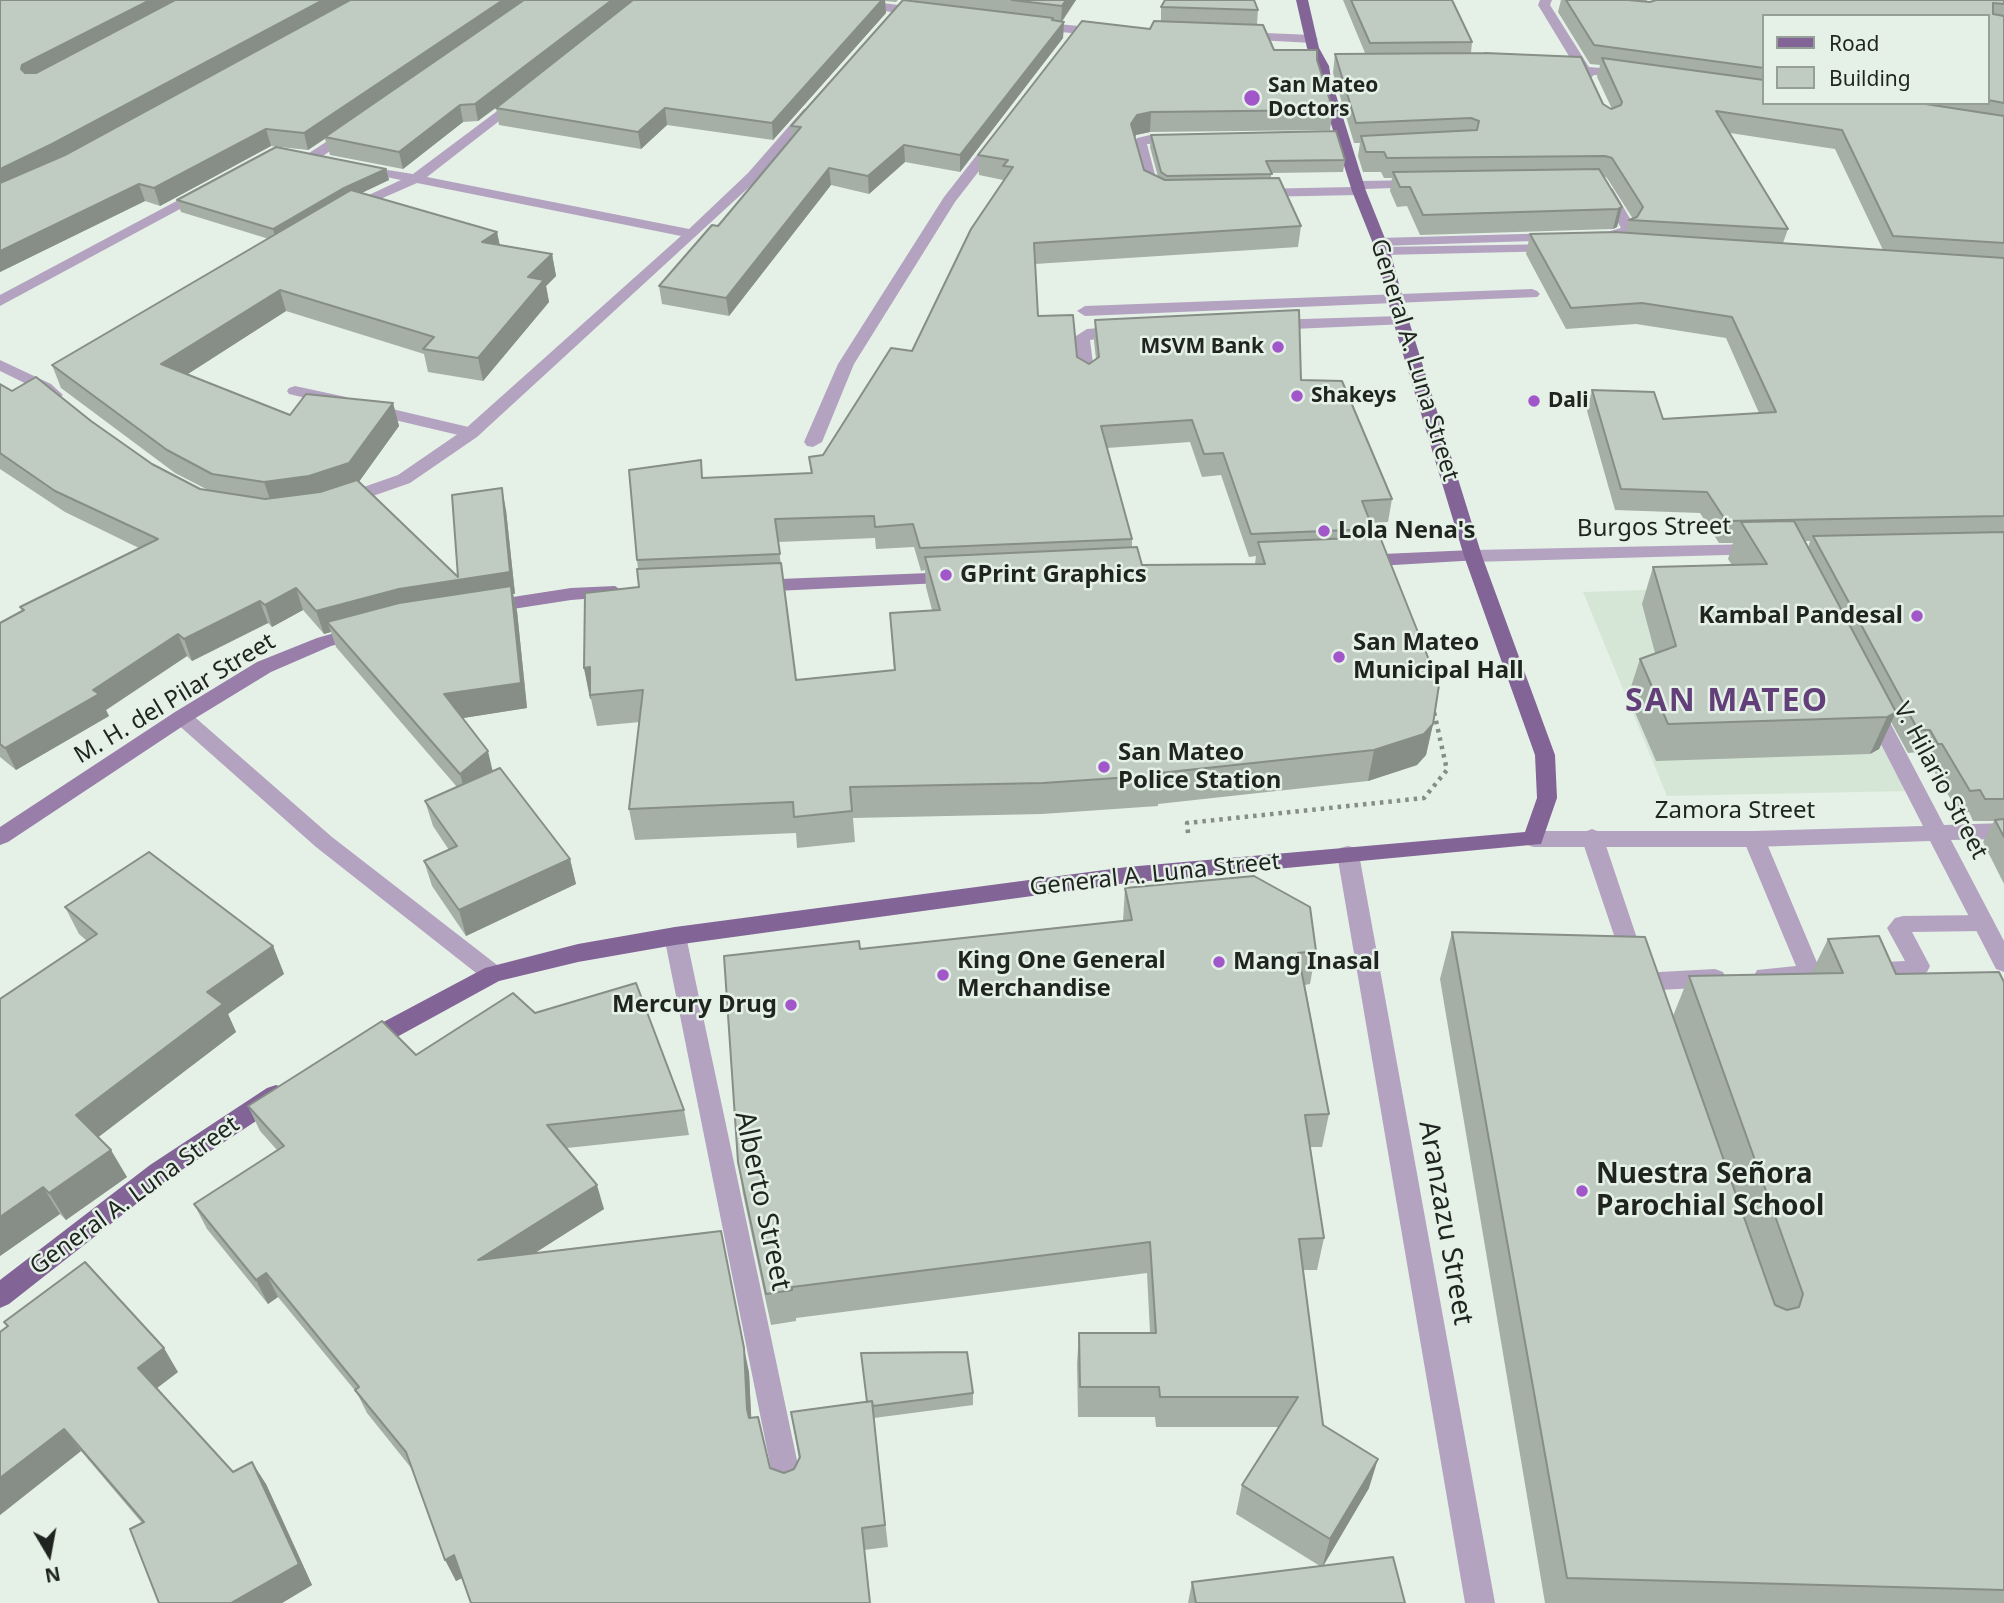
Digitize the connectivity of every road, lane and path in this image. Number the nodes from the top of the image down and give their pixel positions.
1 (828, 0) edge
2 (1302, 0) edge
3 (1549, 4) edge
4 (899, 9) edge
5 (940, 14) edge
6 (1024, 24) edge
7 (1120, 32) edge
8 (1230, 36) edge
9 (1312, 39) junction
10 (1546, 67) edge
11 (1584, 69) junction
12 (1636, 75) edge
13 (537, 85) edge
14 (1594, 90) edge
15 (817, 103) edge
16 (364, 120) edge
17 (1006, 126) edge
18 (1191, 139) edge
19 (1339, 141) junction
20 (1366, 149) edge
21 (416, 179) junction
22 (1593, 181) edge
23 (1441, 183) edge
24 (214, 185) edge
25 (1359, 188) junction
26 (1248, 193) edge
27 (1178, 194) edge
28 (329, 220) edge
29 (692, 234) junction
30 (1582, 242) junction
31 (1381, 246) junction
32 (1638, 248) edge
33 (1532, 294) dead end
34 (1395, 300) junction
35 (0, 301) edge
36 (1085, 311) dead end
37 (1401, 321) junction
38 (1252, 326) edge
39 (1143, 331) edge
40 (0, 365) edge
41 (1087, 379) edge
42 (295, 391) dead end
43 (65, 404) edge
44 (471, 433) junction
45 (813, 442) dead end
46 (331, 503) edge
47 (1774, 550) edge
48 (1474, 556) junction
49 (1348, 561) edge
50 (970, 577) edge
51 (734, 587) edge
52 (633, 591) edge
53 (475, 609) edge
54 (383, 626) edge
55 (1866, 697) edge
56 (1432, 704) edge
57 (182, 717) junction
58 (2004, 831) edge
59 (1938, 832) junction
60 (0, 836) edge
61 (1592, 837) junction
62 (1533, 839) junction
63 (1754, 839) junction
64 (1348, 854) junction
65 (1195, 868) junction
66 (1983, 923) junction
67 (676, 936) junction
68 (2004, 963) edge
69 (1810, 973) junction
70 (493, 974) junction
71 (1641, 982) junction
72 (1650, 1008) edge
73 (352, 1049) edge
74 (294, 1083) edge
75 (0, 1296) edge
76 (787, 1479) edge
77 (1480, 1603) edge

1 - 4 street
2 - 9 main road, General A. Luna Street
3 - 11 street
4 - 5 street
6 - 7 street
8 - 9 street
9 - 19 main road, General A. Luna Street
10 - 11 street
11 - 12 street
11 - 14 street
13 - 21 street
15 - 29 street
16 - 21 street
17 - 45 street
18 - 27 street
19 - 20 street
19 - 25 main road, General A. Luna Street
21 - 28 street
21 - 29 street
22 - 30 street
23 - 25 street
24 - 35 street
25 - 26 street
25 - 31 main road, General A. Luna Street
29 - 44 street
30 - 31 street
30 - 32 street
31 - 34 main road, General A. Luna Street
33 - 34 street
34 - 36 street
34 - 37 main road, General A. Luna Street
37 - 38 street
37 - 48 main road, General A. Luna Street
39 - 41 street
40 - 43 street
42 - 44 street
44 - 46 street
47 - 48 street, Burgos Street
48 - 49 street
48 - 62 main road, General A. Luna Street
50 - 51 street
52 - 53 street
54 - 57 street, M. H. del Pilar Street
55 - 59 street, V. Hilario Street
56 - 65 path
57 - 60 street, M. H. del Pilar Street
57 - 70 street
58 - 59 street, Zamora Street
59 - 63 street, Zamora Street
59 - 66 street, V. Hilario Street
61 - 62 street, Zamora Street
61 - 63 street, Zamora Street
61 - 71 street
62 - 64 main road, General A. Luna Street
63 - 69 street
64 - 65 main road, General A. Luna Street
64 - 77 street, Aranzazu Street
65 - 67 main road, General A. Luna Street
66 - 68 street, V. Hilario Street
66 - 69 street
67 - 70 main road, General A. Luna Street
67 - 76 street, Alberto Street
69 - 71 street
70 - 73 main road, General A. Luna Street
71 - 72 street
74 - 75 main road, General A. Luna Street

